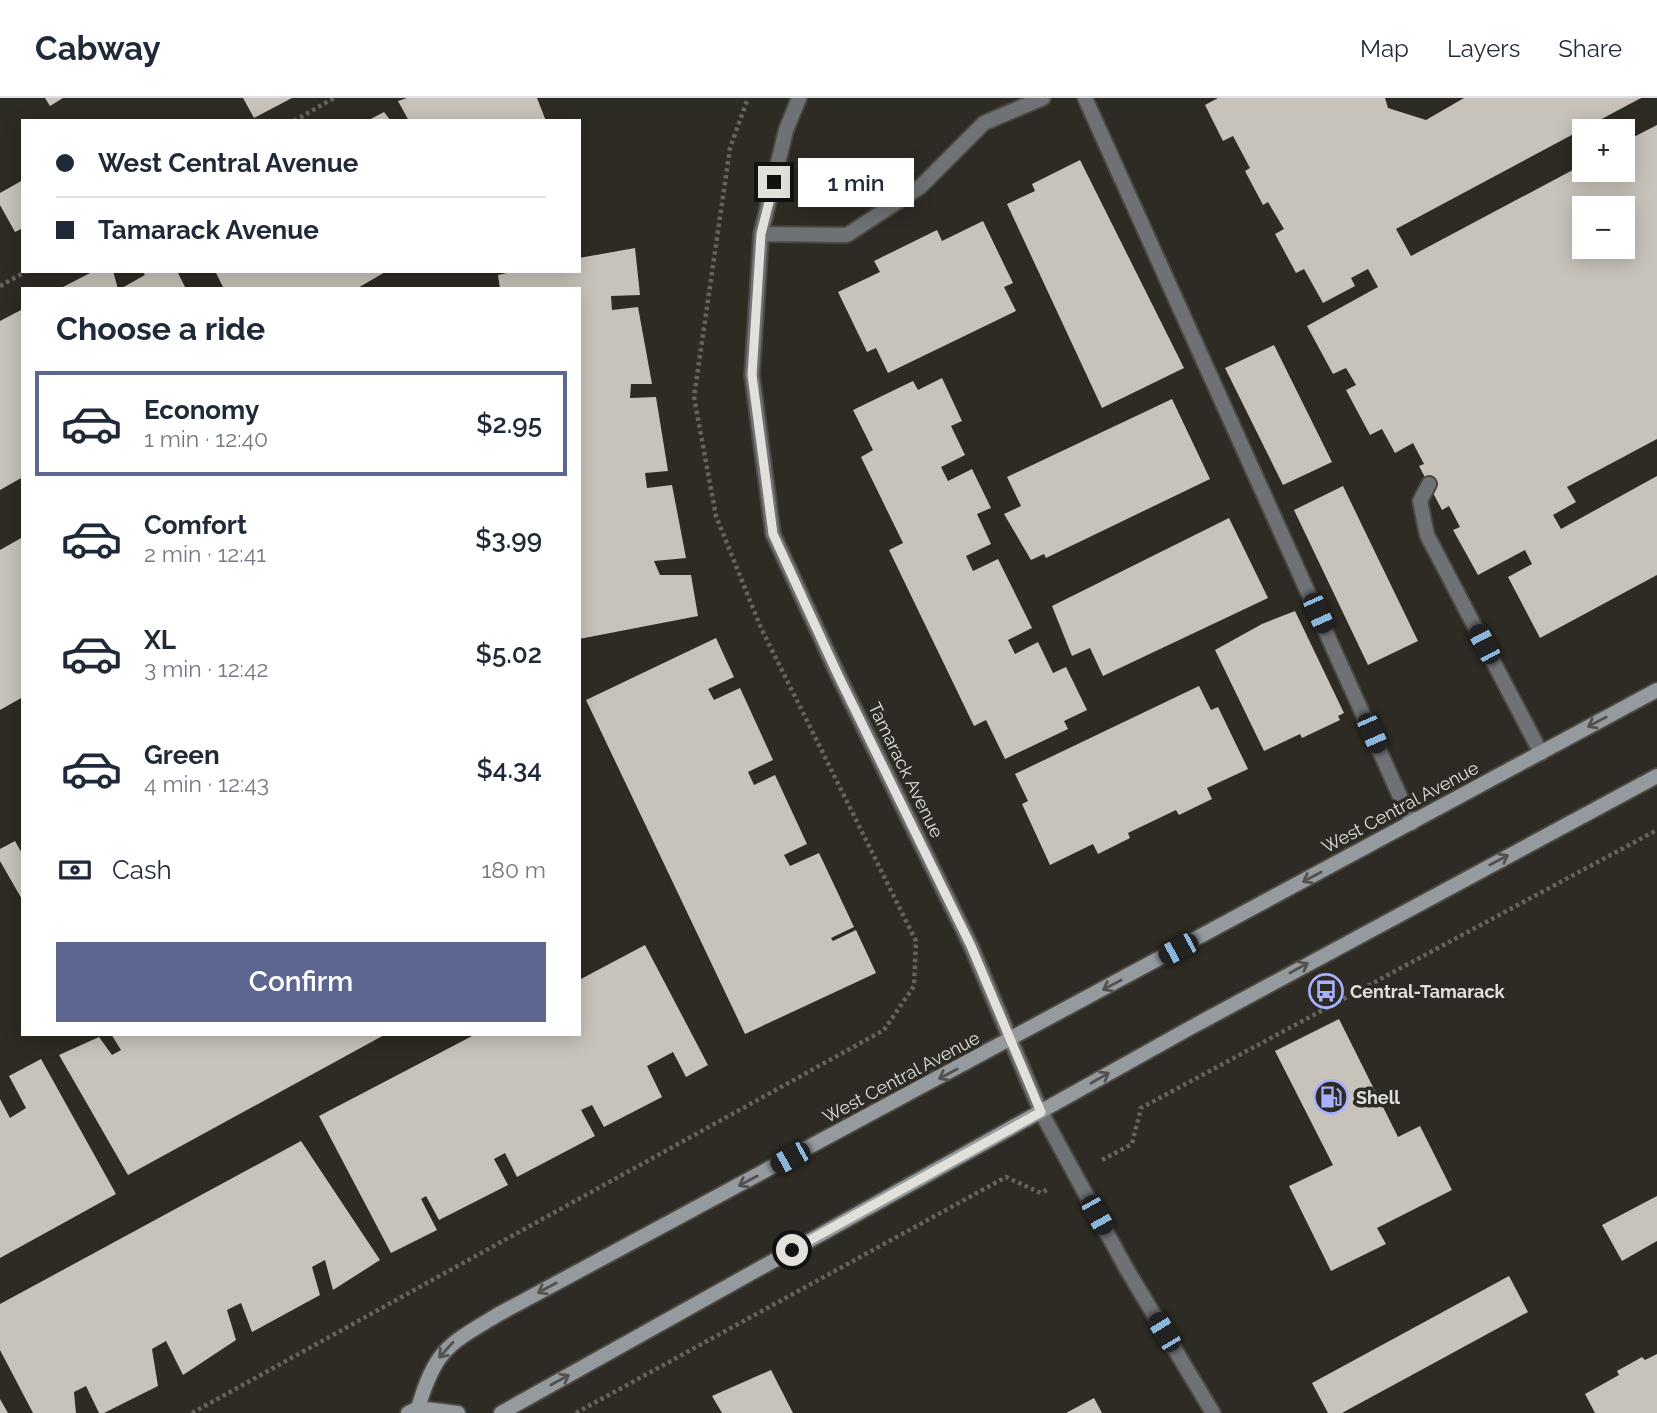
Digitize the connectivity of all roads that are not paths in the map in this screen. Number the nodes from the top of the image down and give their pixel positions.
1 (799, 98) edge
2 (1043, 98) edge
3 (1085, 98) edge
4 (761, 234) junction
5 (1429, 484) dead end
6 (1657, 690) edge
7 (1541, 753) junction
8 (1657, 776) edge
9 (1412, 822) junction
10 (1008, 1041) junction
11 (1041, 1112) junction
12 (413, 1410) edge
13 (458, 1413) edge
14 (500, 1413) edge
15 (1213, 1413) edge

1 - 4 street, Tamarack Avenue
2 - 4 street
3 - 9 street
4 - 10 street, Tamarack Avenue
5 - 7 street
6 -> 7 main road, West Central Avenue
7 - 9 main road, West Central Avenue
11 -> 8 main road
9 -> 10 main road, West Central Avenue
10 - 11 street, Tamarack Avenue
10 -> 12 main road, West Central Avenue
14 -> 11 main road
11 - 15 street, Tamarack Avenue
12 - 13 main road, West Central Avenue

